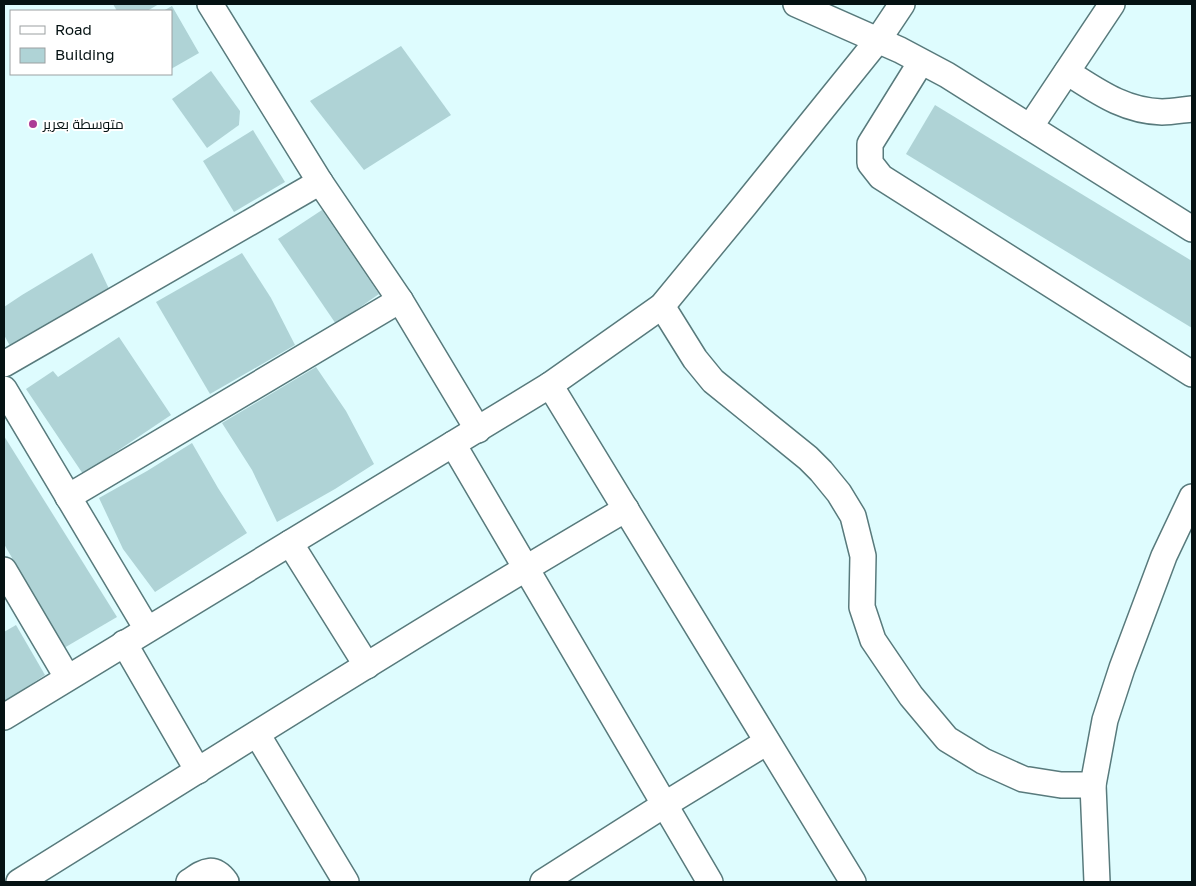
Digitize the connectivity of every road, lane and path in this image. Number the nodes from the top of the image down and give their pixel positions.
1 (210, 4) edge
2 (796, 4) edge
3 (902, 4) edge
4 (1112, 4) edge
5 (878, 40) junction
6 (921, 62) junction
7 (1067, 72) junction
8 (1192, 109) edge
9 (1030, 127) junction
10 (320, 182) junction
11 (1192, 229) edge
12 (400, 300) junction
13 (662, 306) junction
14 (4, 364) edge
15 (1192, 374) edge
16 (550, 385) junction
17 (4, 389) edge
18 (478, 430) junction
19 (453, 444) junction
20 (68, 497) junction
21 (1192, 497) edge
22 (626, 509) junction
23 (290, 543) junction
24 (525, 568) junction
25 (4, 570) edge
26 (147, 629) junction
27 (124, 643) junction
28 (366, 666) junction
29 (67, 677) junction
30 (4, 717) edge
31 (257, 734) junction
32 (767, 742) junction
33 (198, 771) junction
34 (1094, 784) junction
35 (664, 805) junction
36 (19, 882) edge
37 (189, 882) edge
38 (226, 882) edge
39 (346, 882) edge
40 (543, 882) edge
41 (710, 882) edge
42 (853, 882) edge
43 (1097, 882) edge

1 - 10 street
2 - 5 street
3 - 5 street
4 - 7 street
5 - 6 street
5 - 13 street
6 - 9 street
6 - 15 street
7 - 8 street
7 - 9 street
9 - 11 street
10 - 12 street
10 - 14 street
12 - 18 street
12 - 20 street
13 - 16 street
13 - 34 street
16 - 18 street
16 - 22 street
17 - 20 street
18 - 19 street
19 - 23 street
19 - 24 street
20 - 26 street
21 - 34 street
22 - 24 street
22 - 32 street
23 - 26 street
23 - 28 street
24 - 28 street
24 - 35 street
25 - 29 street
26 - 27 street
27 - 29 street
27 - 33 street
28 - 31 street
29 - 30 street
31 - 33 street
31 - 39 street
32 - 35 street
32 - 42 street
33 - 36 street
34 - 43 street
35 - 40 street
35 - 41 street
37 - 38 street

